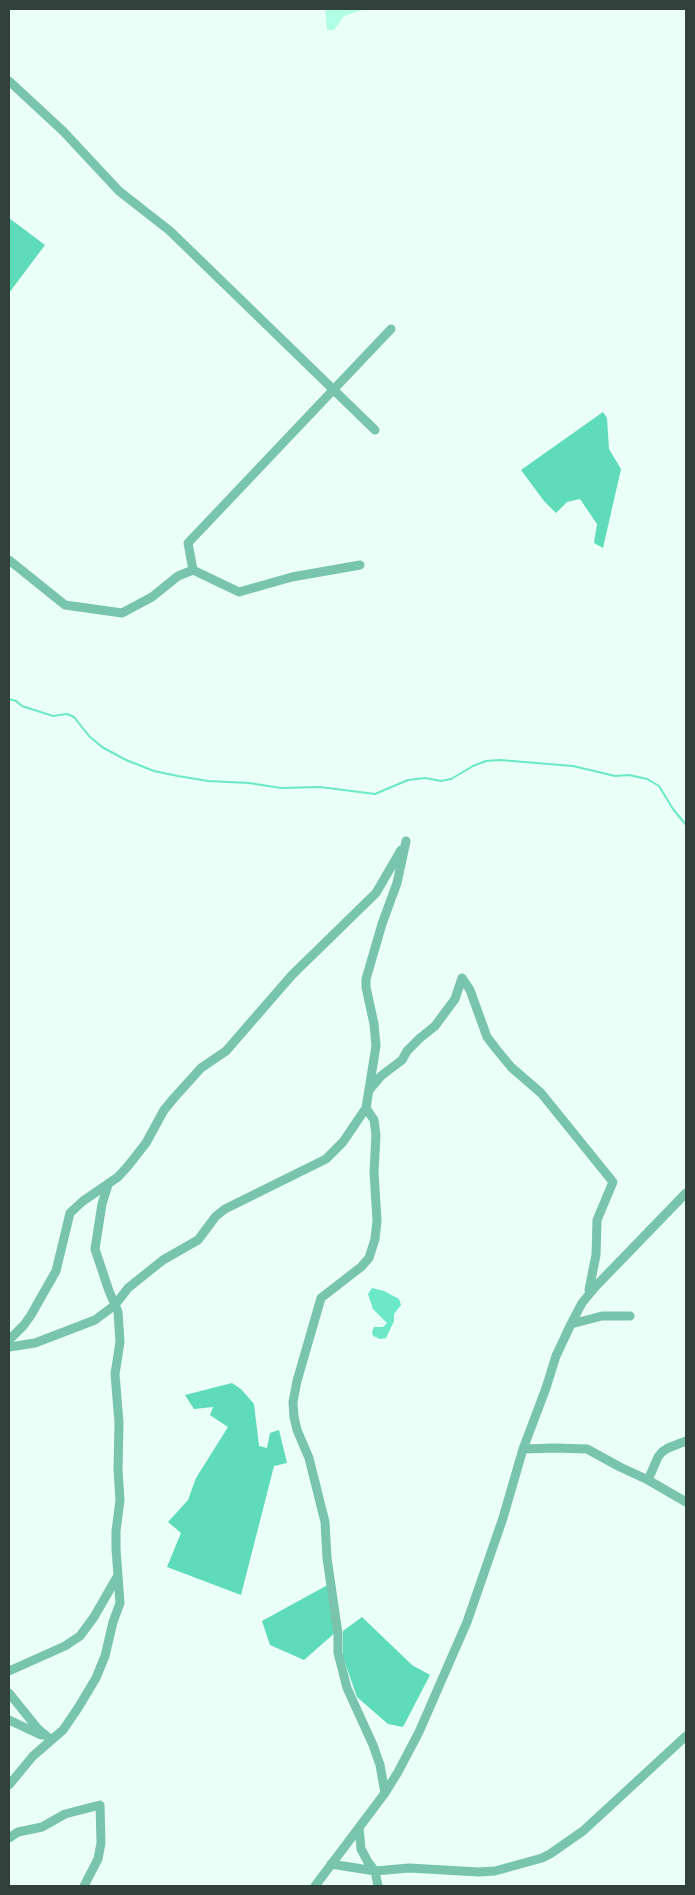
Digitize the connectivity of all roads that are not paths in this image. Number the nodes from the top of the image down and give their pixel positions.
1 (9, 81) edge
2 (391, 329) dead end
3 (334, 389) junction
4 (375, 430) dead end
5 (9, 560) edge
6 (360, 565) dead end
7 (193, 570) junction
8 (370, 1089) junction
9 (366, 1108) junction
10 (108, 1185) junction
11 (686, 1194) edge
12 (588, 1295) junction
13 (115, 1305) junction
14 (630, 1316) dead end
15 (571, 1324) junction
16 (9, 1340) edge
17 (9, 1348) edge
18 (686, 1441) edge
19 (523, 1450) junction
20 (648, 1480) junction
21 (686, 1502) edge
22 (118, 1574) junction
23 (9, 1671) edge
24 (9, 1693) edge
25 (9, 1720) edge
26 (686, 1736) edge
27 (50, 1740) junction
28 (9, 1785) edge
29 (385, 1793) junction
30 (359, 1828) junction
31 (9, 1838) edge
32 (331, 1864) junction
33 (375, 1870) junction
34 (84, 1886) edge
35 (315, 1886) edge
36 (378, 1886) edge

1 - 3 street
2 - 3 street
3 - 4 street
3 - 7 street
5 - 7 street
6 - 7 street
8 - 9 street
8 - 10 street
8 - 12 street
9 - 13 street
9 - 29 street
10 - 13 street
10 - 16 street
11 - 12 street
12 - 15 street
13 - 17 street
13 - 22 street
14 - 15 street
15 - 19 street
18 - 20 street
19 - 20 street
19 - 29 street
20 - 21 street
22 - 23 street
22 - 27 street
24 - 27 street
25 - 27 street
26 - 33 street
27 - 28 street
29 - 30 street
30 - 32 street
30 - 33 street
31 - 34 street
32 - 33 street
32 - 35 street
33 - 36 street

